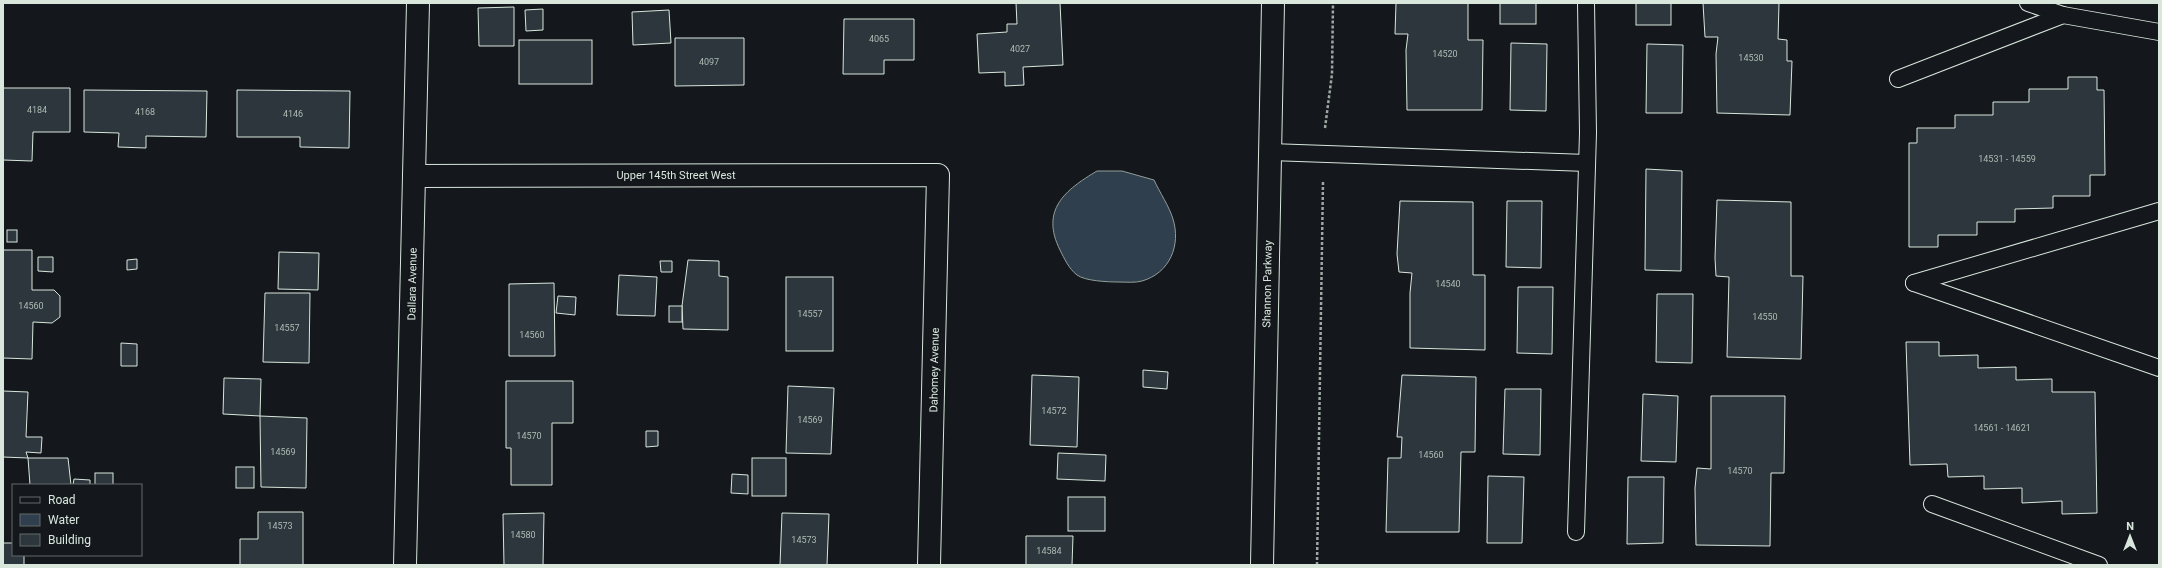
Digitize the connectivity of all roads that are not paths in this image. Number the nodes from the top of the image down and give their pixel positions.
1 (418, 3) edge
2 (1273, 3) edge
3 (1586, 3) edge
4 (2028, 3) edge
5 (2063, 15) junction
6 (2159, 32) edge
7 (1898, 79) dead end
8 (1270, 152) junction
9 (1587, 163) junction
10 (938, 175) joint
11 (414, 176) junction
12 (2159, 211) edge
13 (2159, 368) edge
14 (1932, 504) dead end
15 (1576, 532) dead end
16 (405, 565) edge
17 (929, 565) edge
18 (1262, 565) edge
19 (2099, 565) edge

1 - 11 street, Dallara Avenue
2 - 8 street, Shannon Parkway
3 - 9 lane
4 - 5 lane
5 - 6 lane
5 - 7 lane
8 - 9 lane
8 - 18 street, Shannon Parkway
9 - 15 lane
10 - 11 street, Upper 145th Street West
10 - 17 street, Dahomey Avenue
11 - 16 street, Dallara Avenue
12 - 13 lane
14 - 19 lane

